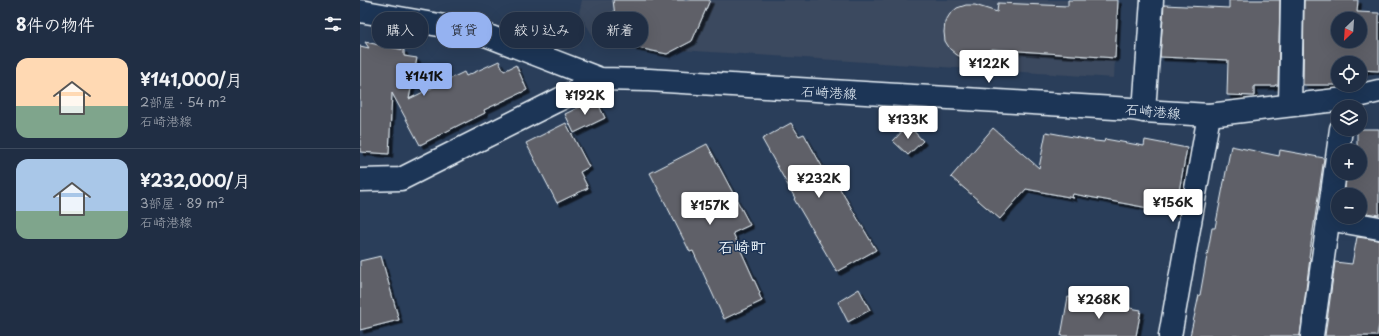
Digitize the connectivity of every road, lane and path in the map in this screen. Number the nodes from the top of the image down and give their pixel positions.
1 (1152, 0) edge
2 (1292, 0) edge
3 (360, 11) edge
4 (600, 79) junction
5 (1379, 91) edge
6 (1353, 100) edge
7 (1331, 103) edge
8 (1290, 105) junction
9 (1144, 111) junction
10 (1209, 115) junction
11 (1340, 136) edge
12 (360, 180) edge
13 (1328, 218) junction
14 (1379, 228) edge
15 (1170, 336) edge
16 (1312, 336) edge

1 - 9 main road
2 - 8 main road
3 - 4 main road, 石崎港線
4 - 9 main road, 石崎港線
4 - 12 main road
5 - 6 main road, 石崎港線
7 - 8 main road, 石崎港線
8 - 10 main road, 石崎港線
9 - 10 main road, 石崎港線
10 - 15 main road
11 - 13 main road
13 - 14 main road
13 - 16 main road

